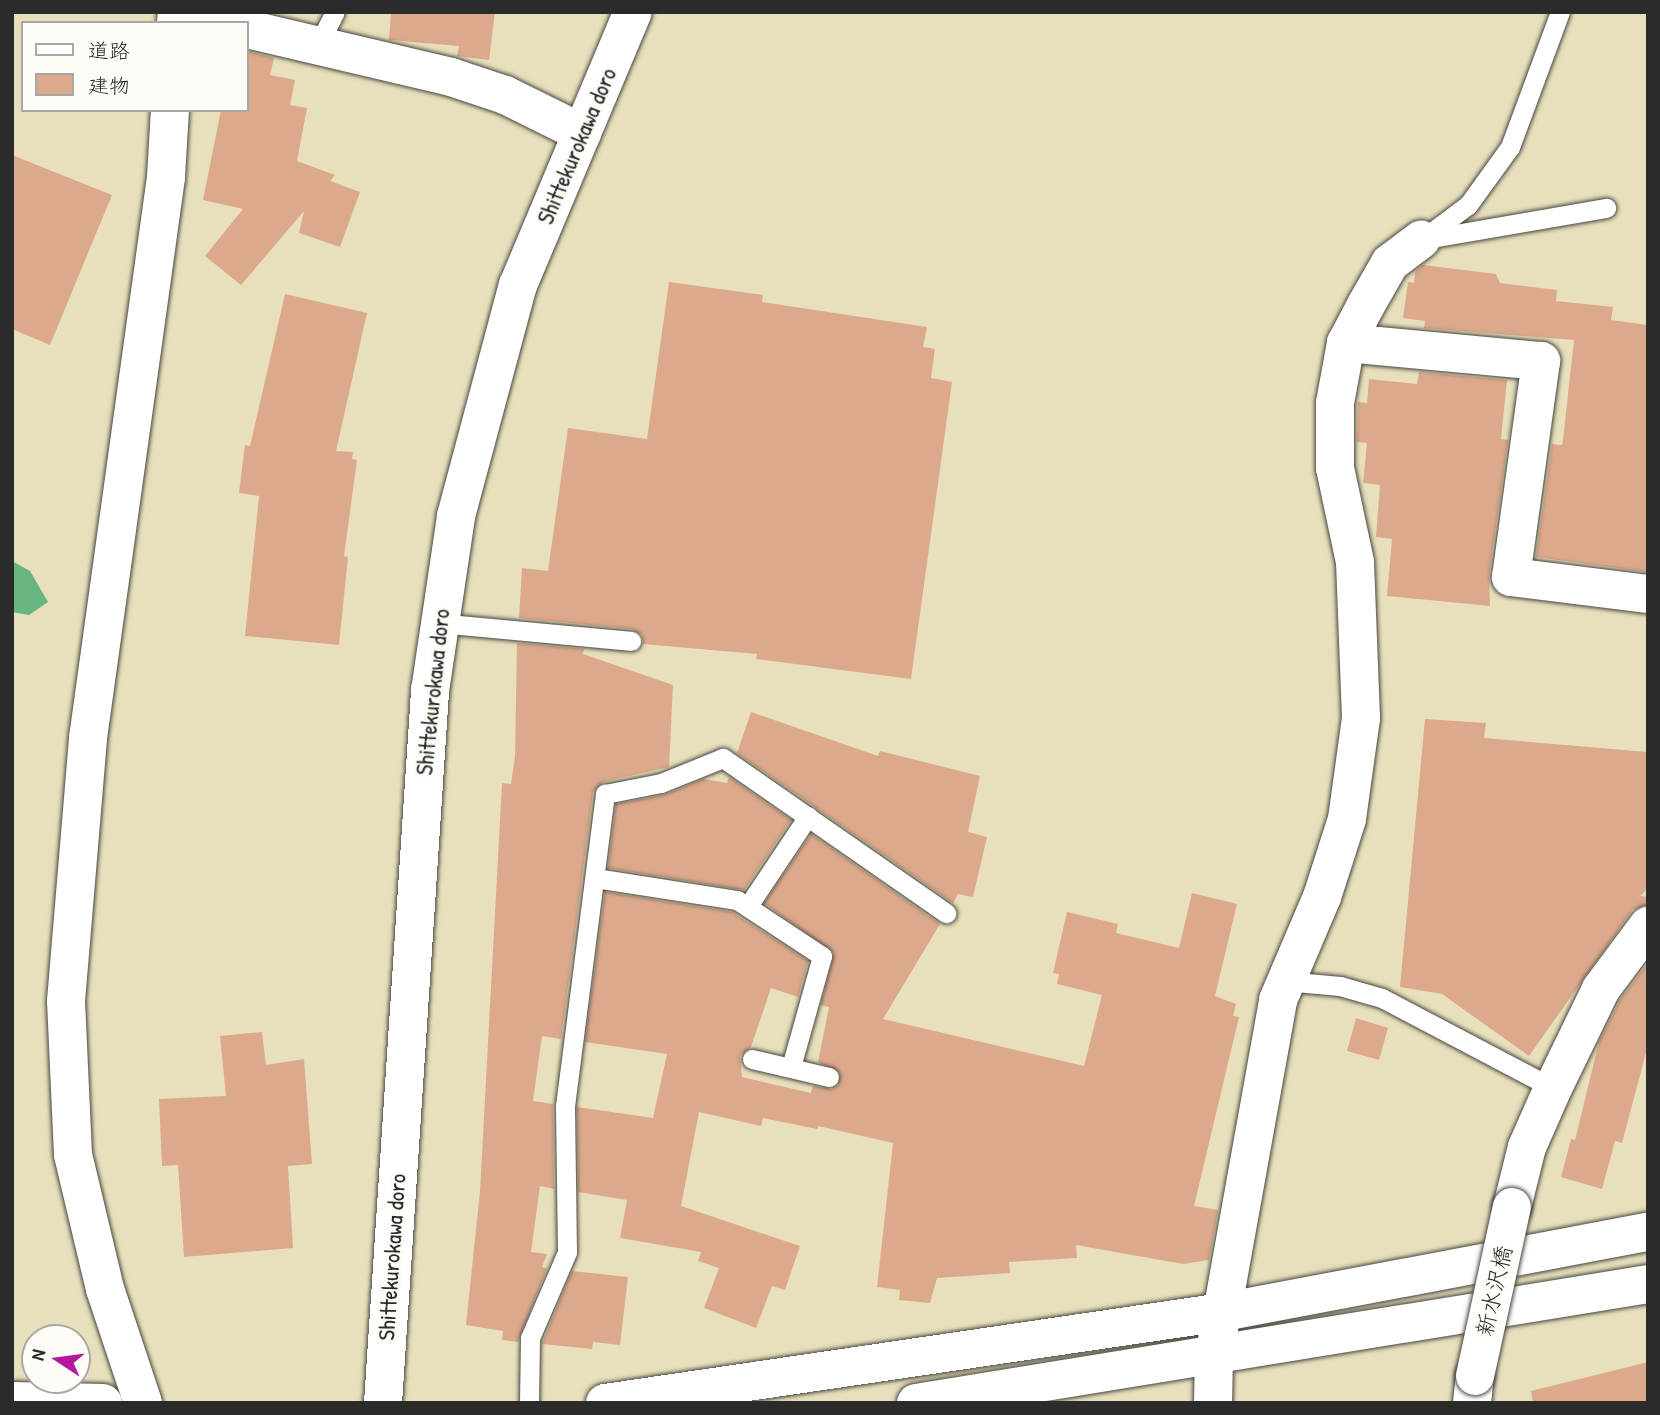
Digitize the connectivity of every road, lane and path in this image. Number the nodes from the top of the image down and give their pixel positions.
1 (179, 12) edge
2 (335, 12) edge
3 (633, 12) edge
4 (1560, 12) edge
5 (215, 21) edge
6 (248, 29) edge
7 (317, 47) junction
8 (170, 112) edge
9 (582, 133) junction
10 (1606, 208) dead end
11 (1422, 240) junction
12 (1346, 343) junction
13 (1648, 594) edge
14 (438, 624) junction
15 (631, 641) dead end
16 (808, 816) junction
17 (595, 878) junction
18 (748, 906) junction
19 (946, 913) dead end
20 (1648, 926) edge
21 (1285, 981) junction
22 (752, 1059) dead end
23 (791, 1067) junction
24 (829, 1077) dead end
25 (1553, 1088) junction
26 (1645, 1225) edge
27 (1648, 1284) edge
28 (1223, 1312) junction
29 (1214, 1357) junction
30 (1473, 1389) edge
31 (12, 1401) edge
32 (103, 1403) edge
33 (143, 1403) edge
34 (383, 1403) edge
35 (529, 1403) edge
36 (605, 1403) edge
37 (916, 1403) edge
38 (1213, 1403) edge

1 - 5 street
2 - 7 lane
3 - 9 street, Shittekurokawa doro
4 - 11 lane
6 - 7 street
7 - 9 street
8 - 33 street
9 - 14 street, Shittekurokawa doro
10 - 11 lane
11 - 12 street
12 - 13 street
12 - 21 street
14 - 15 lane
14 - 34 street, Shittekurokawa doro
16 - 17 lane
16 - 18 lane
16 - 19 lane
17 - 18 lane
17 - 35 lane
18 - 23 lane
20 - 25 street, 新水沢橋
21 - 25 lane
21 - 28 street
22 - 23 lane
23 - 24 lane
25 - 30 street, 新水沢橋, bridge
26 - 28 street
27 - 29 street
28 - 29 street
28 - 36 street
29 - 37 street
29 - 38 street
31 - 32 street

